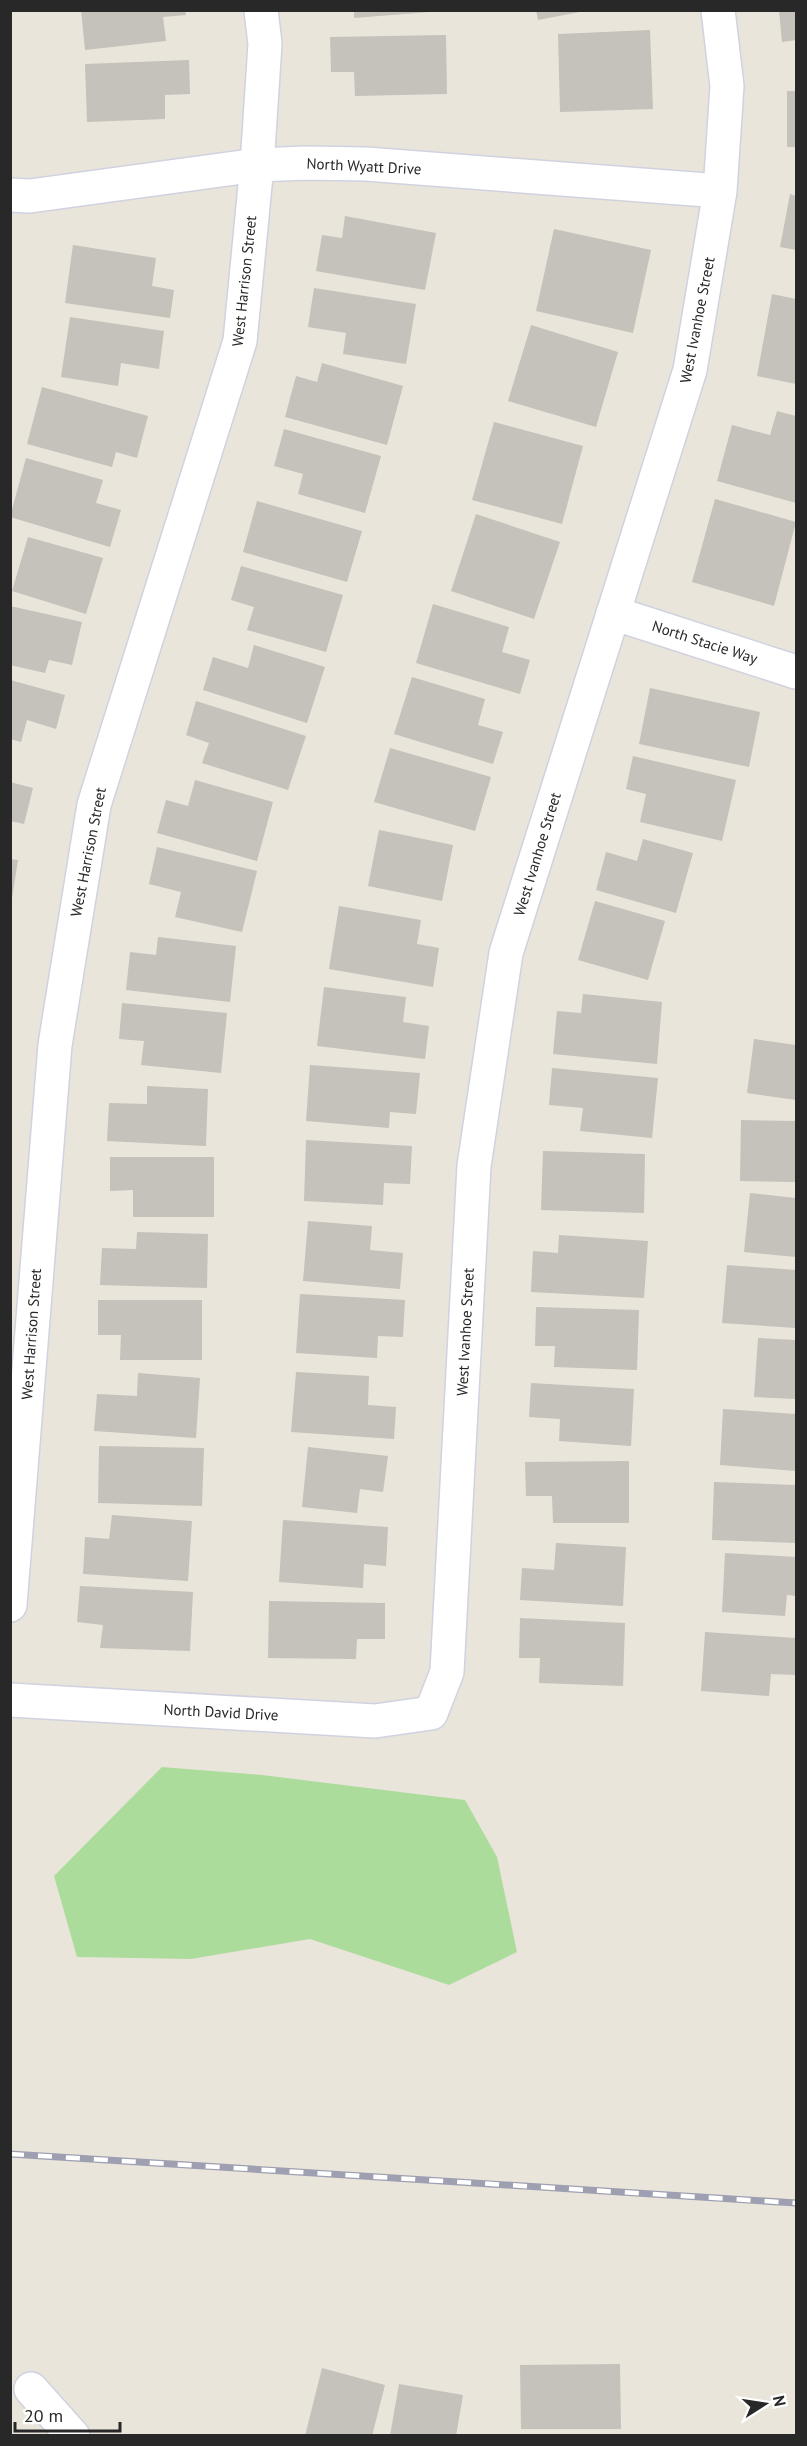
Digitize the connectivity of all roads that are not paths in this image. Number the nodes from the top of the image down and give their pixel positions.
1 (261, 10) edge
2 (718, 10) edge
3 (257, 165) junction
4 (720, 191) junction
5 (10, 195) edge
6 (613, 613) junction
7 (796, 672) edge
8 (10, 1605) edge
9 (10, 1700) edge
10 (431, 1713) joint
11 (31, 2389) dead end
12 (73, 2436) edge

1 - 3 street, West Harrison Street
2 - 4 street, West Ivanhoe Street
3 - 4 street, North Wyatt Drive
3 - 5 street, North Wyatt Drive
3 - 8 street, West Harrison Street
4 - 6 street, West Ivanhoe Street
6 - 7 street, North Stacie Way
6 - 10 street, West Ivanhoe Street
9 - 10 street, North David Drive
11 - 12 street

